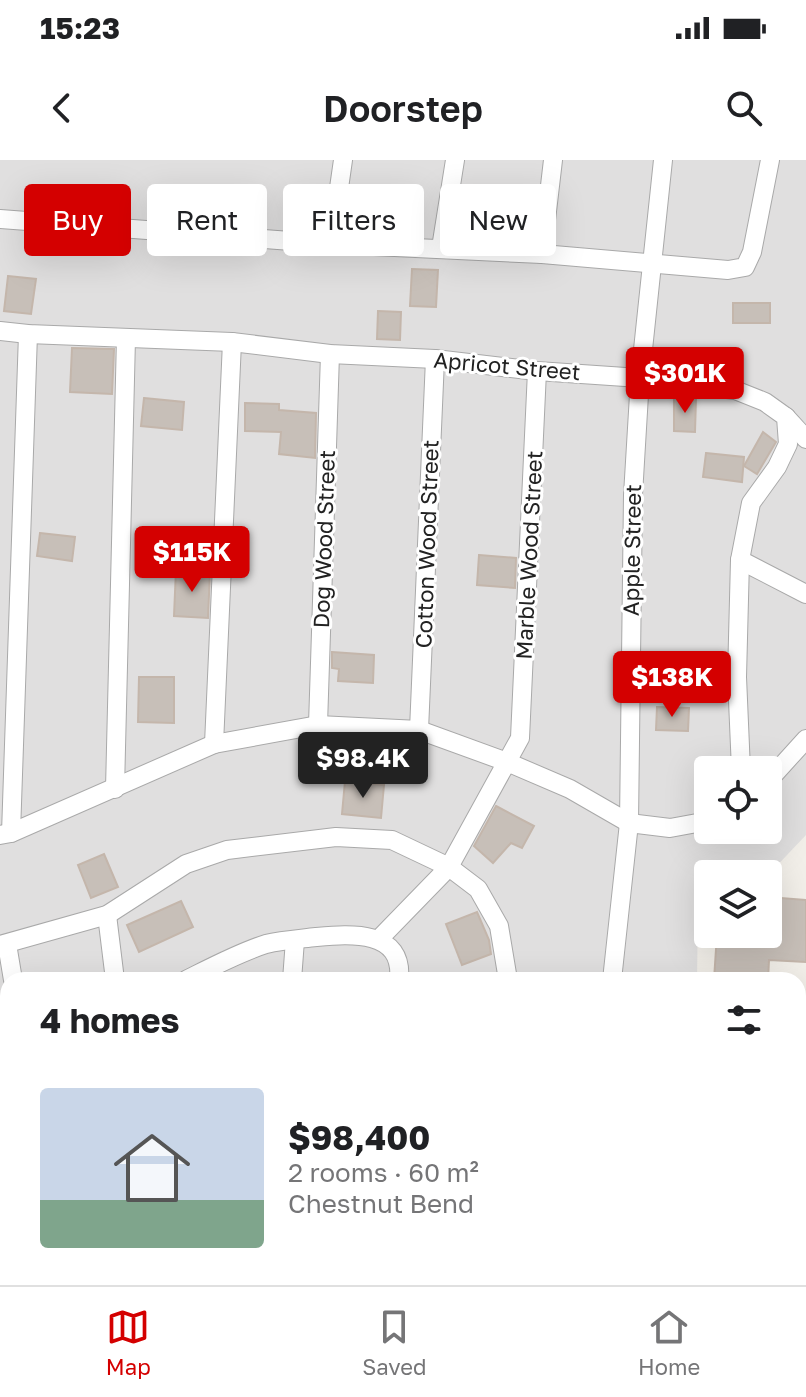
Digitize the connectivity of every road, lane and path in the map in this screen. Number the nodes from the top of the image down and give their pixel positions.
1 (343, 160) edge
2 (455, 160) edge
3 (553, 160) edge
4 (663, 160) edge
5 (770, 160) edge
6 (340, 184) edge
7 (451, 184) edge
8 (550, 184) edge
9 (0, 219) edge
10 (283, 240) edge
11 (556, 255) edge
12 (652, 264) junction
13 (0, 331) edge
14 (28, 334) junction
15 (126, 338) junction
16 (232, 342) junction
17 (330, 354) junction
18 (435, 359) junction
19 (537, 371) junction
20 (640, 378) junction
21 (786, 417) junction
22 (806, 439) edge
23 (740, 560) junction
24 (806, 594) edge
25 (318, 725) junction
26 (419, 730) junction
27 (806, 739) edge
28 (214, 744) junction
29 (740, 756) edge
30 (507, 762) junction
31 (782, 766) edge
32 (115, 789) junction
33 (629, 823) junction
34 (694, 824) edge
35 (6, 834) edge
36 (449, 867) junction
37 (107, 915) junction
38 (379, 939) junction
39 (295, 940) junction
40 (3, 944) edge
41 (11, 972) edge
42 (114, 972) edge
43 (201, 972) edge
44 (293, 972) edge
45 (400, 972) edge
46 (507, 972) edge
47 (613, 972) edge

1 - 6 street
2 - 7 street
3 - 8 street
4 - 12 street, Apple Street
5 - 12 street
9 - 10 street
11 - 12 street
12 - 20 street, Apple Street
13 - 14 street, Apricot Street
14 - 15 street, Apricot Street
14 - 35 street
15 - 16 street, Apricot Street
15 - 32 street
16 - 17 street, Apricot Street
16 - 28 street
17 - 18 street, Apricot Street
17 - 25 street, Dog Wood Street
18 - 19 street, Apricot Street
18 - 26 street, Cotton Wood Street
19 - 20 street, Apricot Street
19 - 30 street, Marble Wood Street
20 - 21 street, Apricot Street
20 - 33 street, Apple Street
21 - 22 street, Apricot Street
21 - 23 street
23 - 24 street
23 - 29 street
25 - 26 street
25 - 28 street
26 - 30 street
27 - 31 street
28 - 32 street
30 - 33 street
30 - 36 street
32 - 35 street
33 - 34 street
33 - 47 street, Apple Street
36 - 37 street
36 - 38 street
36 - 46 street
37 - 40 street
37 - 42 street
38 - 39 street
38 - 45 street
39 - 43 street
39 - 44 street
40 - 41 street

